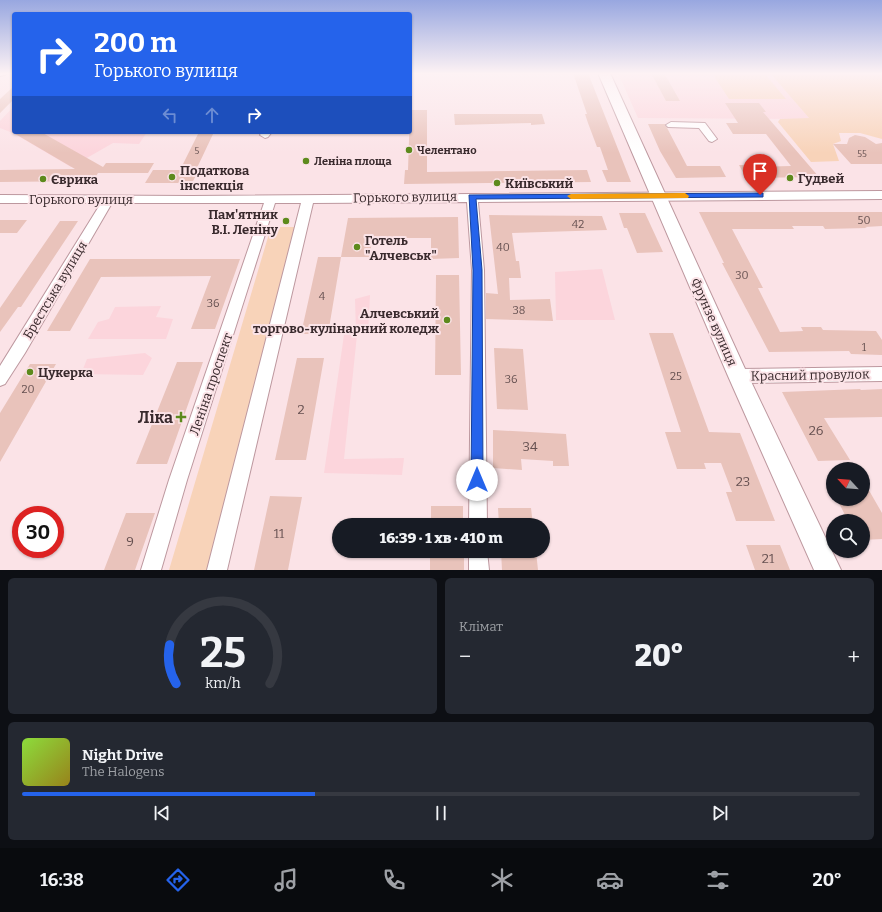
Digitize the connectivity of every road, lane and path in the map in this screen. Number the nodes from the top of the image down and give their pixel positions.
1 (616, 100) edge
2 (671, 125) dead end
3 (712, 139) dead end
4 (882, 195) edge
5 (658, 196) junction
6 (472, 197) junction
7 (0, 199) edge
8 (109, 199) junction
9 (271, 199) junction
10 (308, 199) junction
11 (882, 374) edge
12 (738, 376) junction
13 (0, 379) edge
14 (478, 518) edge
15 (478, 558) edge
16 (151, 570) edge
17 (217, 570) edge
18 (478, 570) edge
19 (828, 570) edge

1 - 5 street, Фрунзе вулиця
2 - 3 street
4 - 5 street, Горького вулиця
5 - 6 street, Горького вулиця
5 - 12 street, Фрунзе вулиця
6 - 10 street, Горького вулиця
6 - 14 street
7 - 8 street, Горького вулиця
8 - 9 street, Горького вулиця
8 - 13 street, Брестська вулиця
9 - 10 street, Горького вулиця
9 - 16 street, Леніна проспект
10 - 17 street
11 - 12 street, Красний провулок
12 - 19 street, Фрунзе вулиця
15 - 18 street

